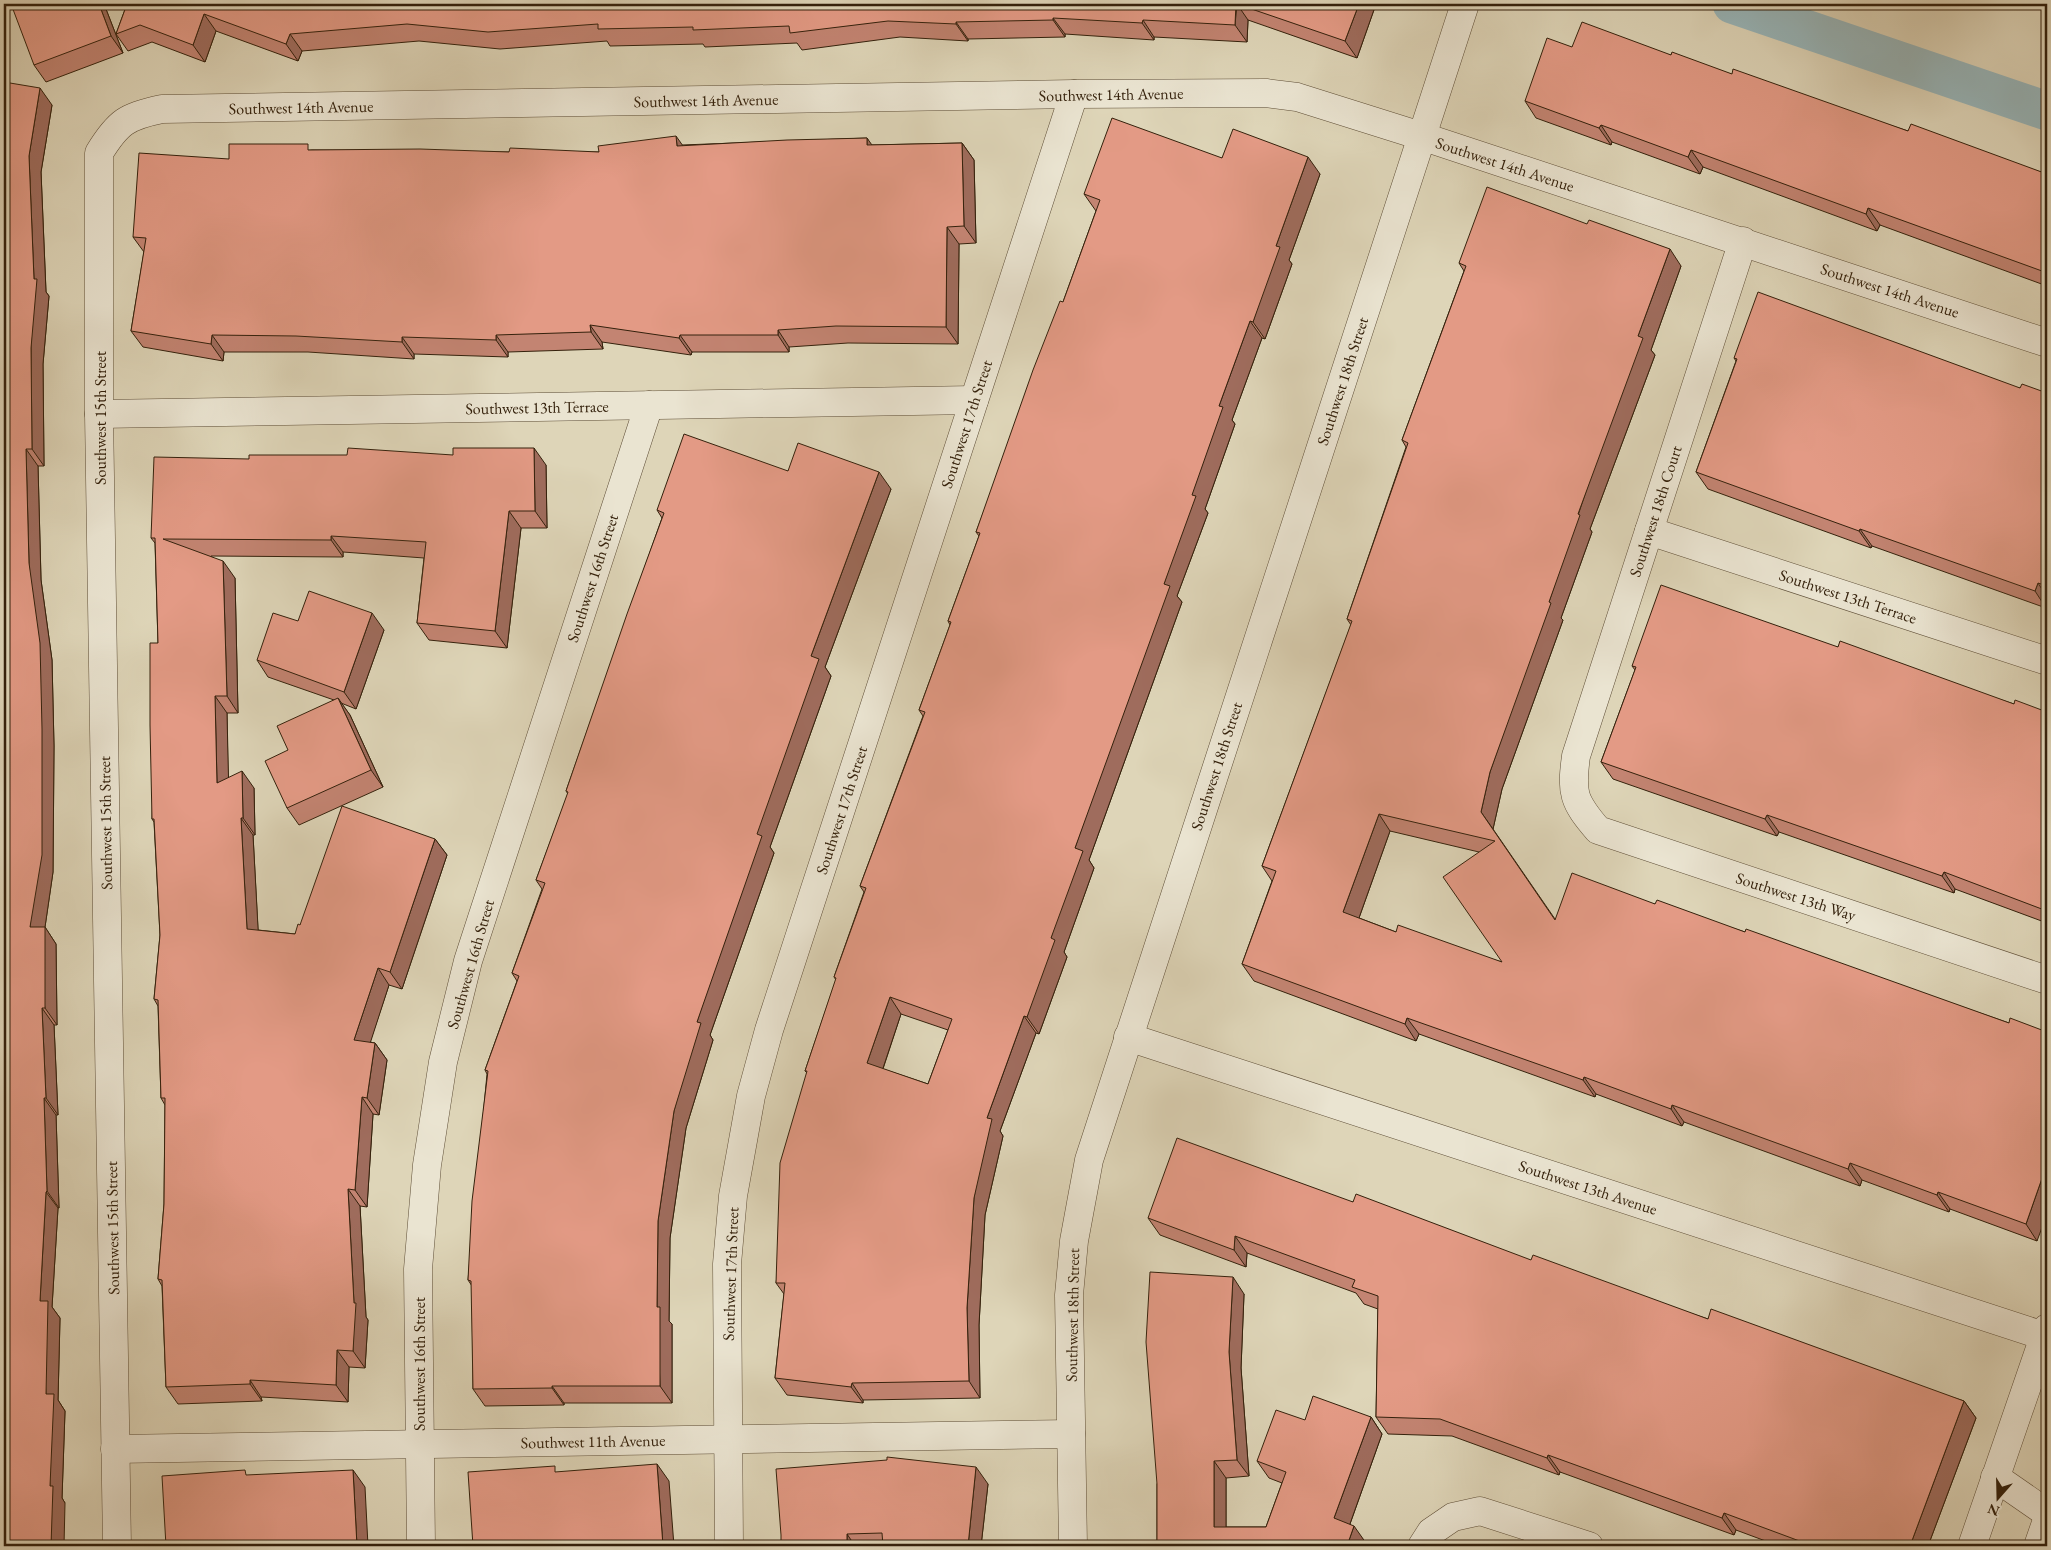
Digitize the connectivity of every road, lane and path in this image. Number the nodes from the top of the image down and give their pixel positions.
1 (1465, 4) edge
2 (1074, 94) junction
3 (136, 114) joint
4 (1421, 136) junction
5 (1743, 242) junction
6 (2047, 343) edge
7 (974, 400) junction
8 (649, 405) junction
9 (99, 414) junction
10 (1649, 531) junction
11 (2047, 661) edge
12 (1572, 783) joint
13 (2047, 980) edge
14 (1128, 1037) junction
15 (2046, 1334) edge
16 (1071, 1434) junction
17 (728, 1439) junction
18 (420, 1444) junction
19 (115, 1449) junction
20 (1996, 1477) junction
21 (2047, 1512) edge
22 (2047, 1520) edge
23 (117, 1546) edge
24 (421, 1546) edge
25 (729, 1546) edge
26 (1073, 1546) edge
27 (1422, 1546) edge
28 (1589, 1546) edge
29 (1972, 1546) edge
30 (2038, 1546) edge

1 - 4 street, Southwest 18th Street
2 - 3 street, Southwest 14th Avenue
2 - 4 street, Southwest 14th Avenue
2 - 7 street, Southwest 17th Street
3 - 9 street, Southwest 15th Street
4 - 5 street, Southwest 14th Avenue
4 - 14 street, Southwest 18th Street
5 - 6 street, Southwest 14th Avenue
5 - 10 street, Southwest 18th Court
7 - 8 street, Southwest 13th Terrace
7 - 17 street, Southwest 17th Street
8 - 9 street, Southwest 13th Terrace
8 - 18 street, Southwest 16th Street
9 - 19 street, Southwest 15th Street
10 - 11 street, Southwest 13th Terrace
10 - 12 street, Southwest 18th Court
12 - 13 street, Southwest 13th Way
14 - 15 street, Southwest 13th Avenue
14 - 16 street, Southwest 18th Street
15 - 20 street
16 - 17 street, Southwest 11th Avenue
16 - 26 street, Southwest 18th Street
17 - 18 street, Southwest 11th Avenue
17 - 25 street, Southwest 17th Street
18 - 19 street, Southwest 11th Avenue
18 - 24 street, Southwest 16th Street
19 - 23 street, Southwest 15th Street
20 - 21 street
20 - 29 street
22 - 30 street
27 - 28 street

